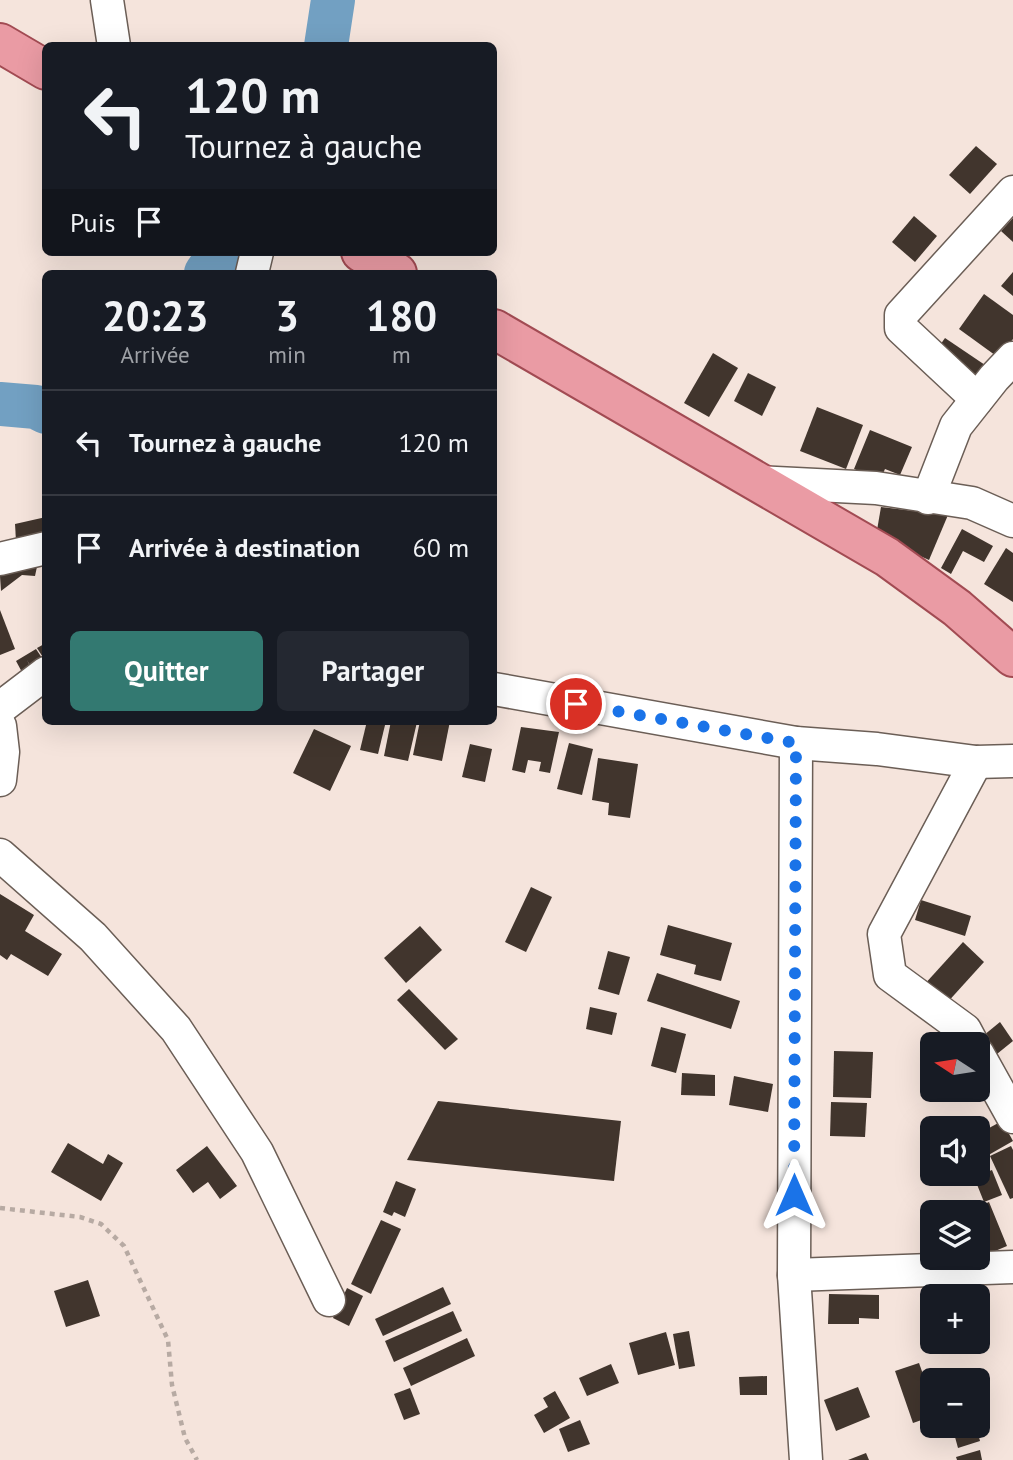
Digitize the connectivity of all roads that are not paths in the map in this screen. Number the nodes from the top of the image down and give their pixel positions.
1 (107, 0) edge
2 (113, 42) edge
3 (0, 43) edge
4 (42, 68) edge
5 (1013, 192) edge
6 (368, 256) edge
7 (392, 270) edge
8 (497, 331) edge
9 (1013, 358) edge
10 (977, 399) junction
11 (756, 482) junction
12 (928, 498) junction
13 (1013, 521) edge
14 (42, 549) edge
15 (0, 559) edge
16 (1013, 657) edge
17 (42, 676) edge
18 (497, 690) edge
19 (0, 708) edge
20 (0, 726) edge
21 (796, 743) junction
22 (1013, 761) edge
23 (976, 762) junction
24 (0, 780) edge
25 (0, 855) edge
26 (966, 1032) edge
27 (990, 1076) edge
28 (1013, 1117) edge
29 (1013, 1267) edge
30 (794, 1275) junction
31 (328, 1300) dead end
32 (806, 1460) edge

1 - 2 street
3 - 4 main road
5 - 10 street
6 - 7 main road
8 - 11 main road
9 - 10 street
10 - 12 street
11 - 12 street
11 - 16 main road
12 - 13 street
14 - 15 street
17 - 19 street
18 - 21 street
20 - 24 street
21 - 23 street
21 - 30 street
22 - 23 street
23 - 26 street
25 - 31 street
27 - 28 street
29 - 30 street
30 - 32 street

